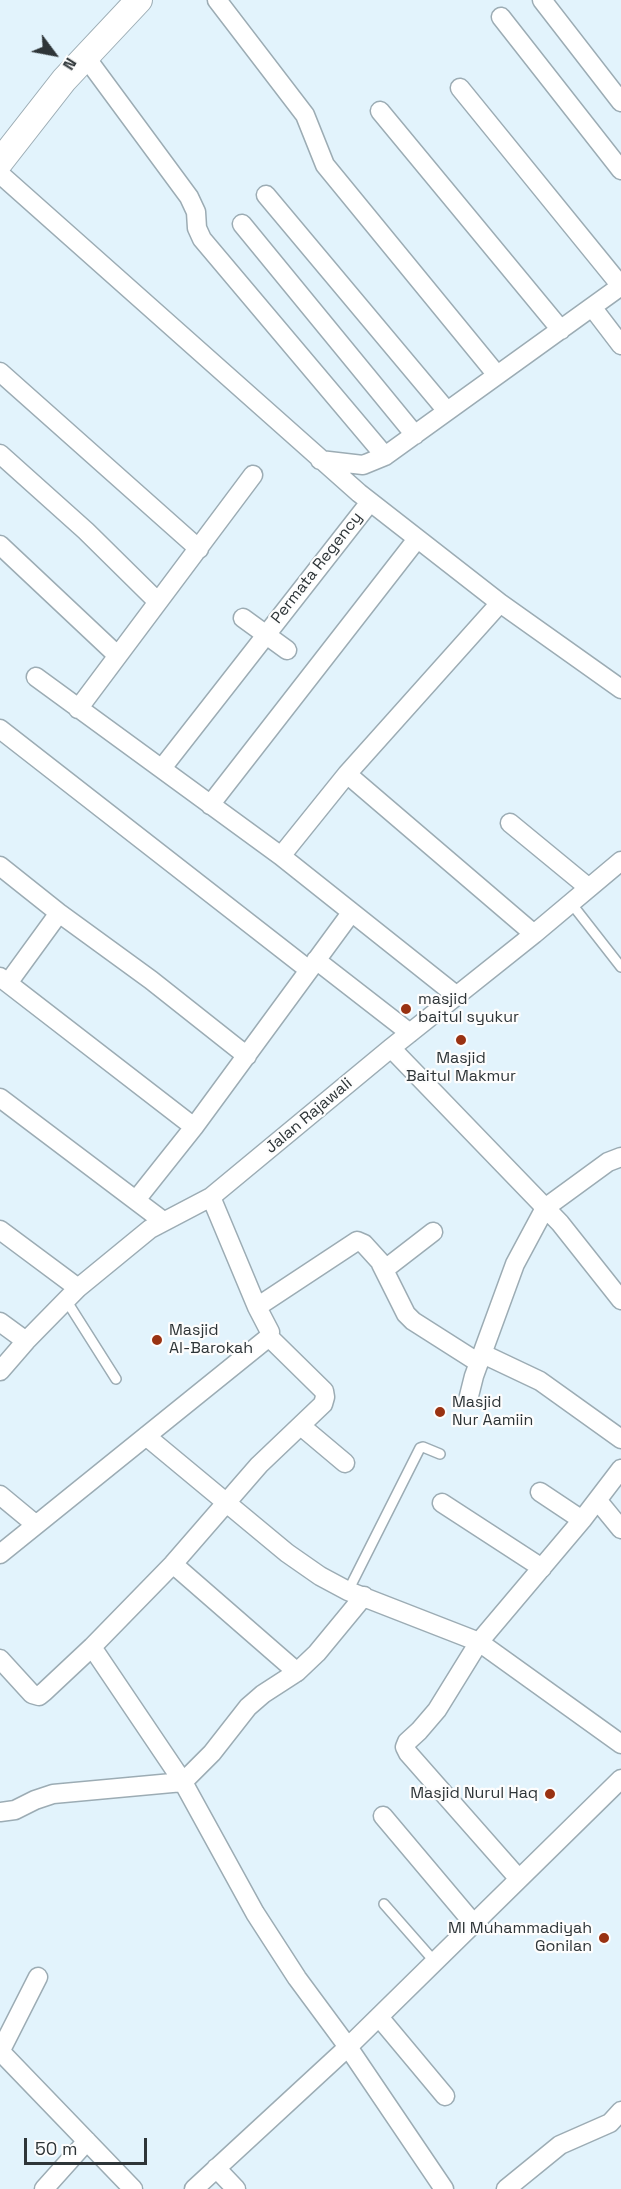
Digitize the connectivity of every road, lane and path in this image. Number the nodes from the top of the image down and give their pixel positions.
1 (139, 0) edge
2 (217, 0) edge
3 (542, 0) edge
4 (501, 17) dead end
5 (85, 56) junction
6 (460, 88) dead end
7 (621, 102) edge
8 (380, 111) dead end
9 (0, 162) edge
10 (621, 170) edge
11 (0, 174) edge
12 (266, 195) dead end
13 (242, 224) dead end
14 (621, 286) edge
15 (592, 307) junction
16 (561, 330) junction
17 (621, 345) edge
18 (0, 372) edge
19 (497, 375) junction
20 (447, 411) junction
21 (415, 435) junction
22 (0, 454) edge
23 (320, 460) junction
24 (378, 460) junction
25 (253, 475) dead end
26 (364, 497) junction
27 (417, 539) junction
28 (0, 544) edge
29 (199, 549) junction
30 (158, 602) junction
31 (500, 603) junction
32 (243, 618) dead end
33 (265, 635) junction
34 (287, 650) dead end
35 (117, 655) junction
36 (36, 676) dead end
37 (621, 689) edge
38 (78, 709) junction
39 (0, 729) edge
40 (166, 763) dead end
41 (347, 774) junction
42 (210, 805) junction
43 (510, 823) dead end
44 (281, 856) junction
45 (621, 861) edge
46 (0, 866) edge
47 (589, 888) junction
48 (572, 903) junction
49 (59, 913) junction
50 (351, 913) junction
51 (534, 934) junction
52 (312, 965) junction
53 (621, 967) edge
54 (4, 980) edge
55 (457, 996) junction
56 (410, 1033) junction
57 (391, 1048) junction
58 (246, 1056) junction
59 (0, 1098) edge
60 (194, 1127) junction
61 (621, 1157) edge
62 (211, 1197) junction
63 (136, 1200) junction
64 (545, 1208) junction
65 (163, 1221) junction
66 (0, 1230) edge
67 (433, 1232) dead end
68 (381, 1264) junction
69 (72, 1294) junction
70 (621, 1300) edge
71 (257, 1307) junction
72 (0, 1322) edge
73 (269, 1338) junction
74 (26, 1341) junction
75 (481, 1358) junction
76 (0, 1371) edge
77 (116, 1379) dead end
78 (469, 1396) dead end
79 (301, 1426) junction
80 (146, 1436) junction
81 (621, 1439) edge
82 (440, 1454) dead end
83 (345, 1463) dead end
84 (621, 1469) edge
85 (540, 1492) dead end
86 (0, 1495) edge
87 (598, 1501) junction
88 (225, 1503) junction
89 (442, 1503) dead end
90 (582, 1520) junction
91 (35, 1524) junction
92 (621, 1529) edge
93 (0, 1554) edge
94 (173, 1564) junction
95 (542, 1568) junction
96 (356, 1594) junction
97 (480, 1642) junction
98 (92, 1647) junction
99 (0, 1659) edge
100 (297, 1672) junction
101 (621, 1744) edge
102 (621, 1779) edge
103 (183, 1782) junction
104 (0, 1812) edge
105 (382, 1816) dead end
106 (519, 1879) junction
107 (384, 1904) dead end
108 (474, 1924) junction
109 (435, 1962) junction
110 (38, 1977) dead end
111 (378, 2017) junction
112 (348, 2047) junction
113 (0, 2051) edge
114 (445, 2096) dead end
115 (620, 2112) edge
116 (87, 2141) junction
117 (216, 2168) junction
118 (44, 2189) edge
119 (133, 2189) edge
120 (194, 2189) edge
121 (236, 2189) edge
122 (444, 2189) edge
123 (506, 2189) edge

1 - 5 street
2 - 19 street
3 - 7 street
4 - 10 street
5 - 9 street
5 - 24 street
6 - 14 street
8 - 16 street
11 - 23 street
12 - 20 street
13 - 21 street
14 - 15 street
15 - 16 street
15 - 17 street
16 - 19 street
18 - 29 street
19 - 20 street
20 - 21 street
21 - 24 street
22 - 30 street
23 - 24 street
23 - 26 street
24 - 26 street, Permata Regency
25 - 29 street
26 - 27 street
26 - 33 street, Permata Regency
27 - 31 street
27 - 42 street
28 - 35 street
29 - 30 street
30 - 35 street
31 - 37 street
31 - 41 street
32 - 33 street, Permata Regency
33 - 34 street, Permata Regency
33 - 40 street, Permata Regency
35 - 38 street
36 - 38 street
38 - 42 street
39 - 52 street
41 - 44 street
41 - 51 street
42 - 44 street
43 - 47 street
44 - 50 street
45 - 47 street, Jalan Rajawali
46 - 49 street
47 - 48 street, Jalan Rajawali
48 - 51 street, Jalan Rajawali
48 - 53 lane
49 - 54 street
49 - 58 street
50 - 52 street
50 - 55 street
51 - 55 street, Jalan Rajawali
52 - 56 street
52 - 58 street
54 - 60 street
55 - 56 street, Jalan Rajawali
56 - 57 street, Jalan Rajawali
57 - 62 street, Jalan Rajawali
57 - 64 street
58 - 60 street
59 - 63 street
60 - 63 street
61 - 64 street
62 - 65 street, Jalan Rajawali
62 - 71 street
63 - 65 street
64 - 70 street
64 - 75 street
65 - 69 street, Jalan Rajawali
66 - 69 street
67 - 68 street
68 - 71 street
68 - 75 street
69 - 74 street, Jalan Rajawali
69 - 77 lane
71 - 73 street
72 - 74 street
73 - 79 street
73 - 80 street
74 - 76 street, Jalan Rajawali
75 - 78 street
75 - 81 street
79 - 83 street
79 - 88 street
80 - 88 street
80 - 91 street
82 - 96 lane
84 - 87 street
85 - 90 street
86 - 91 street
87 - 90 street
87 - 92 street
88 - 94 street
88 - 96 street
89 - 95 street
90 - 95 street
91 - 93 street
94 - 98 street
94 - 100 street
95 - 97 street
96 - 97 street
96 - 100 street
97 - 101 street
97 - 106 street
98 - 99 street
98 - 103 street
100 - 103 street
102 - 106 street
103 - 104 street
103 - 112 street
105 - 108 street
106 - 108 street
107 - 109 lane
108 - 109 street
109 - 111 street
110 - 113 street
111 - 112 street
111 - 114 street
112 - 117 street
112 - 122 street
113 - 116 street
115 - 123 street
116 - 118 street
116 - 119 street
117 - 120 street
117 - 121 street

